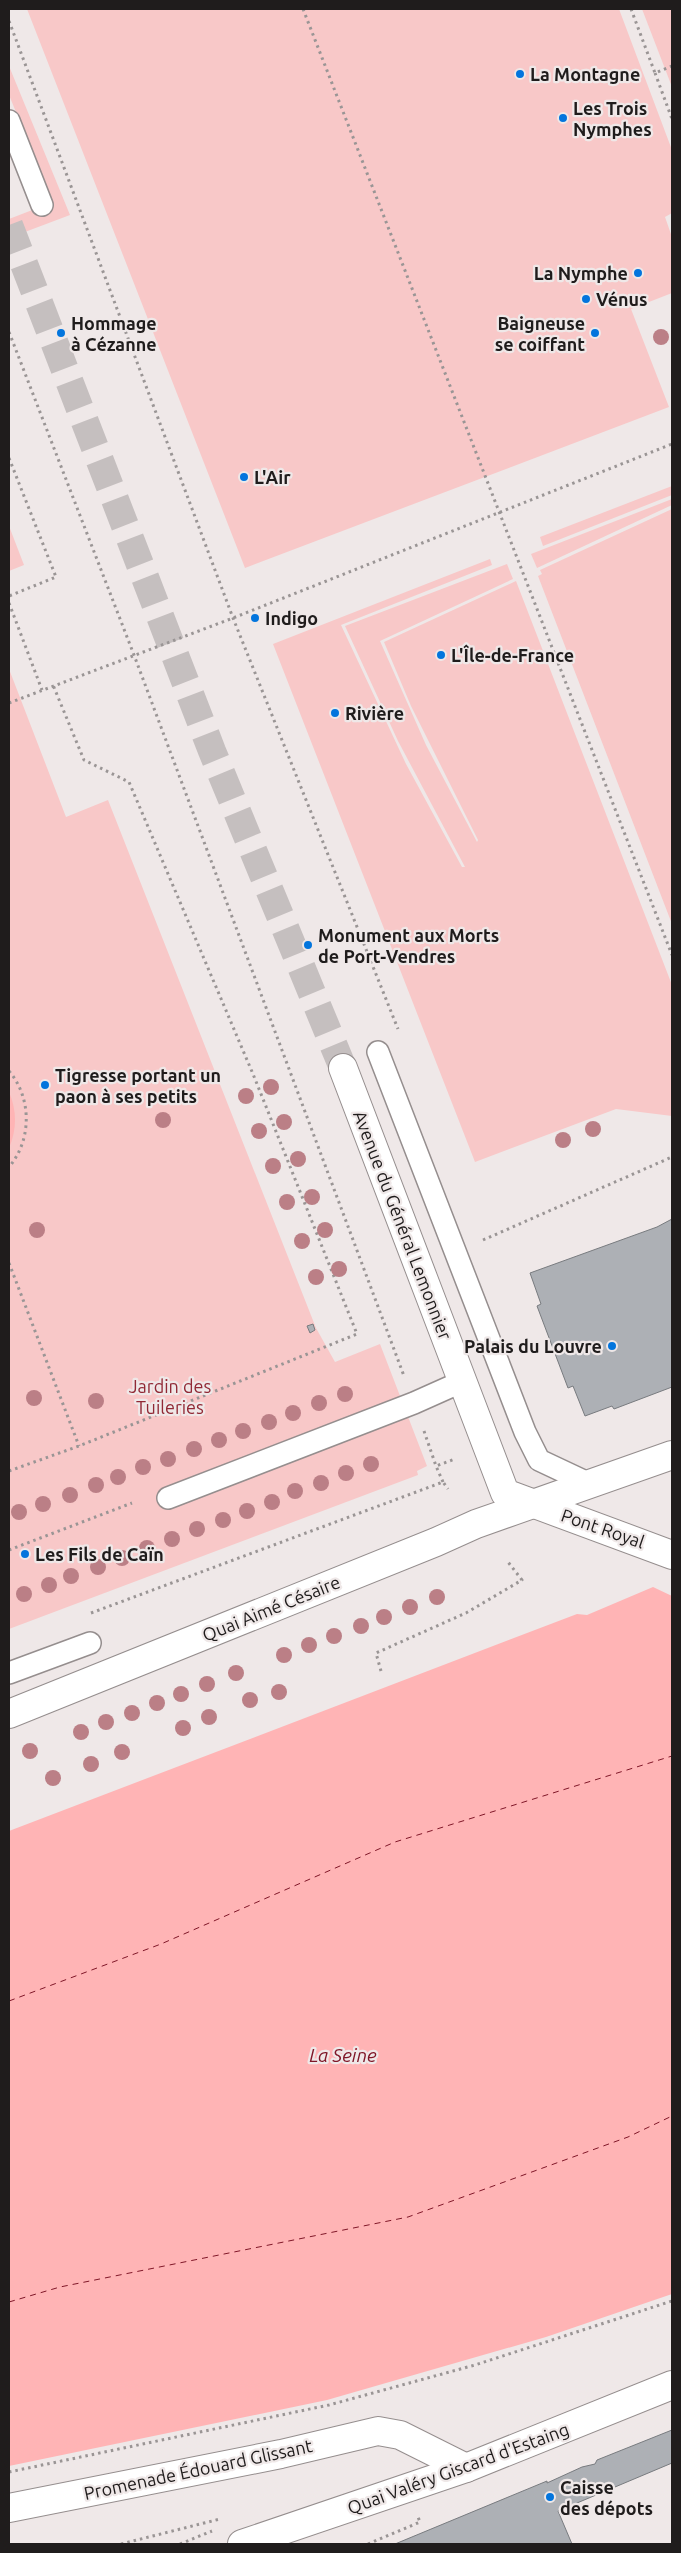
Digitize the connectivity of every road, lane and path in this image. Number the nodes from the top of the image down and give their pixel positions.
1 (303, 9) edge
2 (631, 9) edge
3 (9, 21) edge
4 (672, 66) edge
5 (655, 73) junction
6 (672, 119) edge
7 (9, 121) edge
8 (42, 205) dead end
9 (9, 332) edge
10 (672, 444) edge
11 (9, 458) edge
12 (501, 512) junction
13 (9, 596) edge
14 (9, 603) edge
15 (233, 618) junction
16 (134, 655) junction
17 (54, 685) junction
18 (42, 690) junction
19 (9, 703) edge
20 (672, 955) edge
21 (398, 1030) dead end
22 (378, 1052) dead end
23 (343, 1068) tunnel mouth
24 (9, 1071) edge
25 (672, 1157) edge
26 (9, 1167) edge
27 (479, 1231) dead end
28 (483, 1240) junction
29 (486, 1250) dead end
30 (9, 1263) edge
31 (461, 1382) junction
32 (414, 1403) junction
33 (79, 1446) junction
34 (672, 1455) edge
35 (455, 1459) dead end
36 (436, 1466) junction
37 (9, 1471) edge
38 (443, 1482) junction
39 (590, 1484) junction
40 (448, 1489) dead end
41 (168, 1498) dead end
42 (132, 1503) dead end
43 (533, 1504) junction
44 (9, 1550) edge
45 (665, 1551) edge
46 (508, 1562) dead end
47 (83, 1616) dead end
48 (90, 1643) dead end
49 (381, 1671) dead end
50 (9, 1673) edge
51 (9, 1714) edge
52 (672, 2301) edge
53 (672, 2385) edge
54 (466, 2468) junction
55 (9, 2472) edge
56 (9, 2508) edge
57 (221, 2519) dead end
58 (394, 2534) dead end
59 (121, 2544) edge
60 (242, 2544) edge
61 (368, 2544) edge

1 - 12 path
2 - 5 path
3 - 15 path
4 - 5 path
5 - 6 path
7 - 8 lane
9 - 16 path
10 - 12 path
11 - 13 path
12 - 15 path
12 - 20 path
14 - 18 path
15 - 16 path
15 - 21 path
16 - 17 path
16 - 32 path
17 - 18 path
17 - 33 path
18 - 19 path
22 - 39 lane
23 - 31 main road, Avenue du Général Lemonnier
24 - 26 path
25 - 28 path
27 - 28 path
28 - 29 path
30 - 33 path
31 - 32 lane
31 - 43 main road, Avenue du Général Lemonnier
32 - 36 path
32 - 41 lane
33 - 37 path
34 - 39 main road, Quai Aimé Césaire
35 - 36 path
36 - 38 path
38 - 40 path
38 - 47 path
39 - 43 main road, Quai Aimé Césaire
42 - 44 path
43 - 45 main road, Pont Royal
43 - 51 main road, Quai Aimé Césaire
46 - 49 path
48 - 50 lane
52 - 55 path
53 - 54 main road, Quai Valéry Giscard d'Estaing
54 - 56 main road, Promenade Édouard Glissant
54 - 60 main road, Quai Valéry Giscard d'Estaing
57 - 59 path
58 - 61 path

